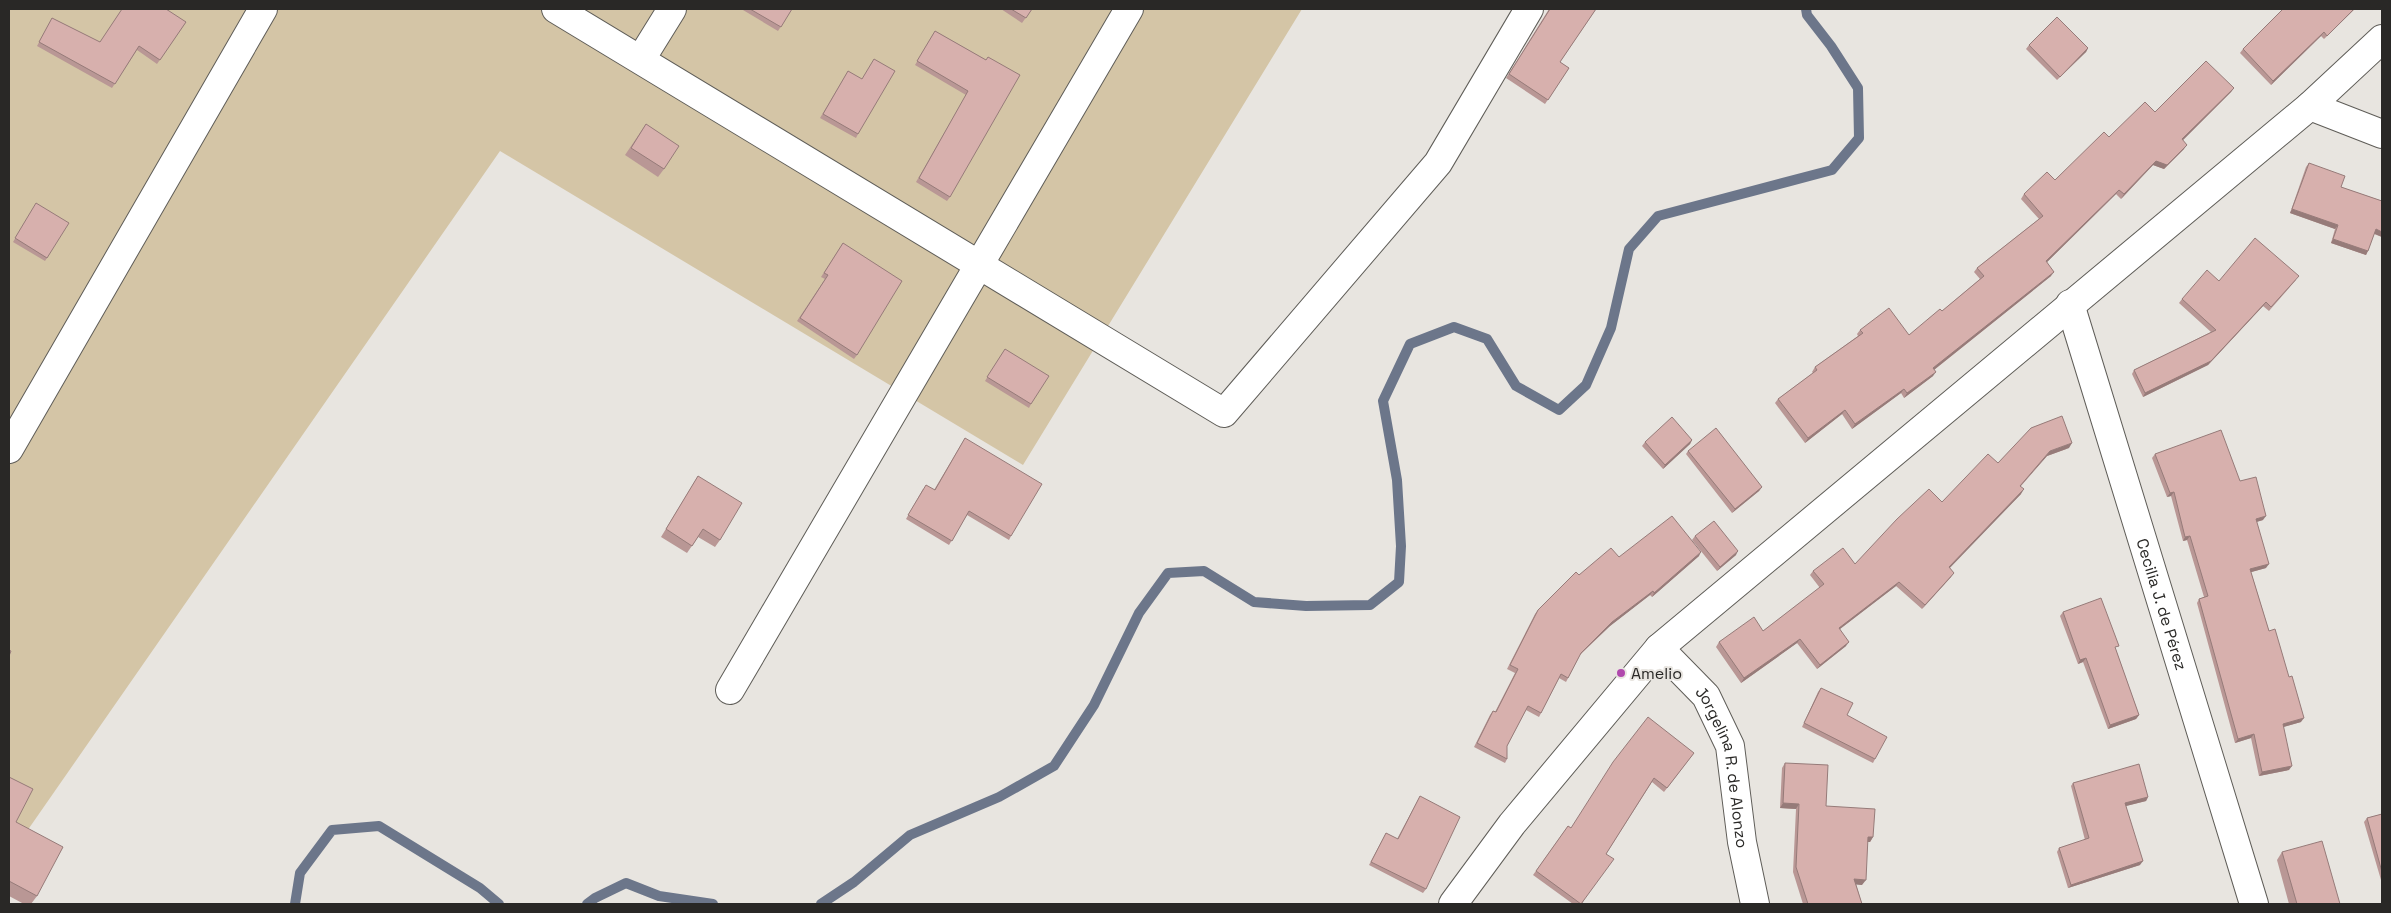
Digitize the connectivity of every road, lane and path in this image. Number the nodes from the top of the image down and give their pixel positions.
1 (263, 9) edge
2 (556, 9) edge
3 (672, 9) edge
4 (1129, 9) edge
5 (1529, 9) edge
6 (2382, 38) edge
7 (641, 60) junction
8 (2310, 106) junction
9 (2382, 134) edge
10 (980, 264) junction
11 (2070, 304) junction
12 (9, 449) edge
13 (1659, 648) junction
14 (730, 690) dead end
15 (1454, 904) edge
16 (1755, 904) edge
17 (2254, 904) edge

1 - 12 street
2 - 7 street
3 - 7 street
4 - 10 street
5 - 10 street
6 - 8 street
7 - 10 street
8 - 9 street
8 - 11 street
10 - 14 street
11 - 13 street
11 - 17 street, Cecilia J. de Pérez
13 - 15 street
13 - 16 street, Jorgelina R. de Alonzo

